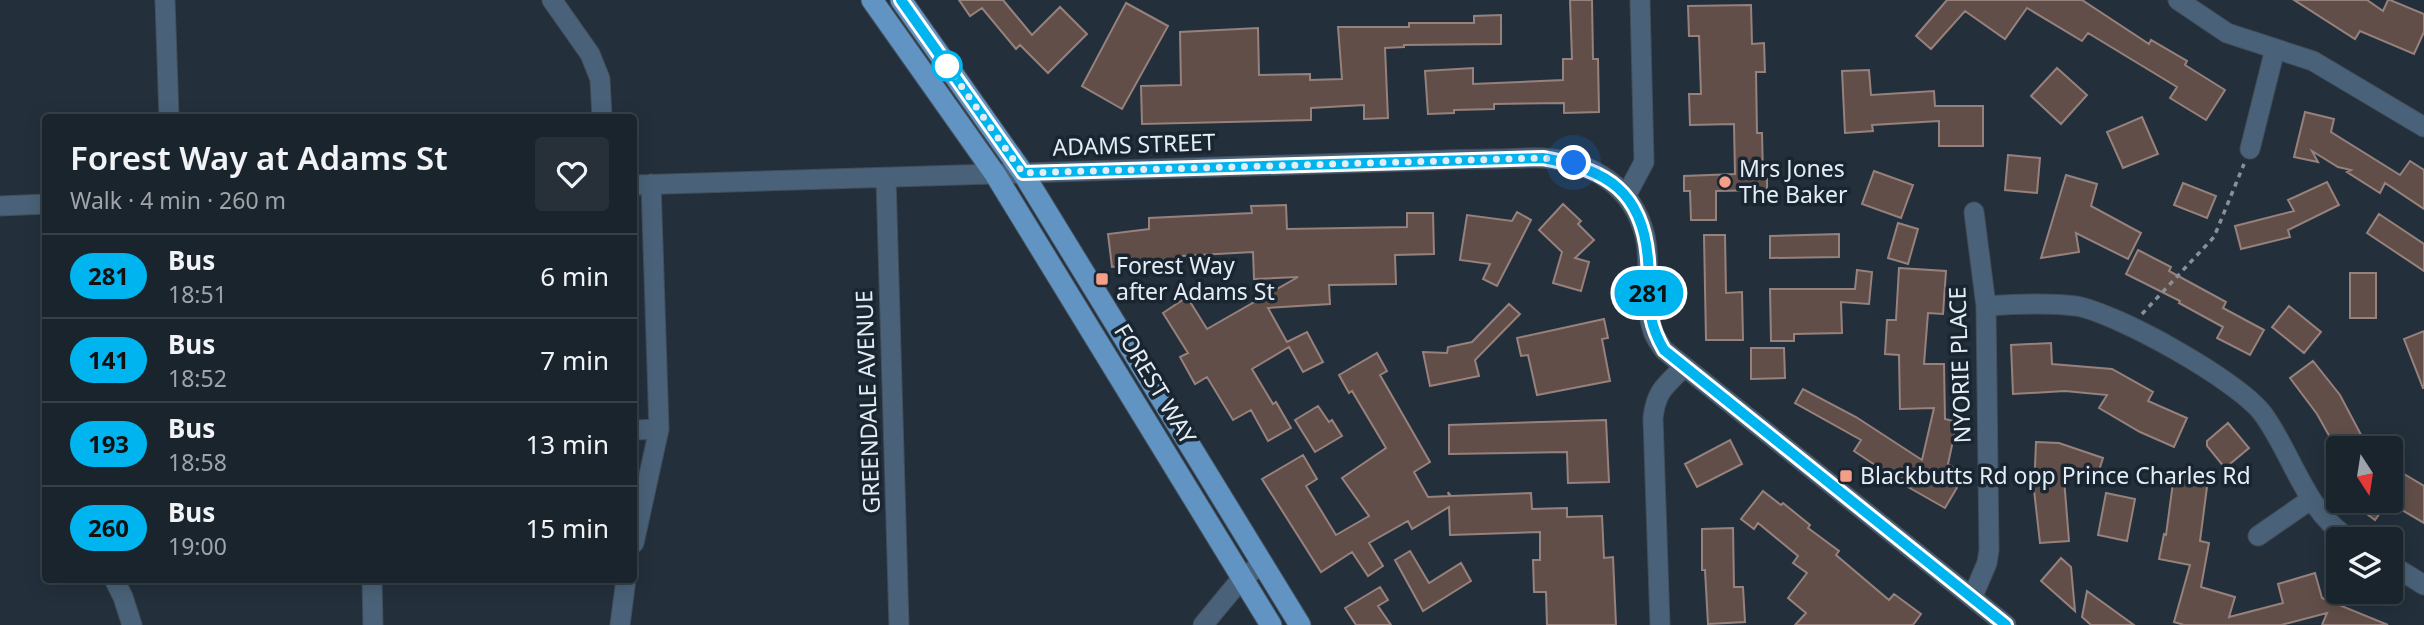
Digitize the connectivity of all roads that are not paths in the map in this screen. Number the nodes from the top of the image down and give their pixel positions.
1 (165, 0) edge
2 (552, 0) edge
3 (872, 0) edge
4 (901, 0) edge
5 (1640, 0) edge
6 (2178, 0) edge
7 (2274, 49) junction
8 (169, 114) edge
9 (602, 114) edge
10 (2424, 127) edge
11 (2249, 149) road end
12 (1023, 173) junction
13 (995, 174) junction
14 (886, 178) junction
15 (642, 184) edge
16 (1627, 194) junction
17 (0, 206) edge
18 (42, 209) edge
19 (1974, 212) dead end
20 (1986, 306) junction
21 (1683, 368) junction
22 (659, 429) junction
23 (637, 430) edge
24 (2310, 500) junction
25 (2335, 527) edge
26 (637, 529) edge
27 (2258, 536) dead end
28 (1262, 564) junction
29 (2403, 572) edge
30 (1242, 578) junction
31 (116, 583) edge
32 (372, 583) edge
33 (625, 583) edge
34 (2424, 585) edge
35 (1972, 598) junction
36 (132, 625) edge
37 (373, 625) edge
38 (620, 625) edge
39 (899, 625) edge
40 (1203, 625) edge
41 (1271, 625) edge
42 (1300, 625) edge
43 (1660, 625) edge
44 (2006, 625) edge

1 - 8 street
2 - 9 street
3 - 13 main road, FOREST WAY
4 - 12 main road, FOREST WAY
5 - 16 street
6 - 7 street
7 - 10 street
7 - 11 street
12 - 13 street, ADAMS STREET
12 - 16 street, ADAMS STREET
12 - 28 main road, FOREST WAY
13 - 14 street, ADAMS STREET
13 - 30 main road, FOREST WAY
14 - 15 street, ADAMS STREET
14 - 39 street, GREENDALE AVENUE
15 - 22 street
16 - 21 street
17 - 18 street
19 - 20 street, NYORIE PLACE
20 - 24 street
20 - 35 street, NYORIE PLACE
21 - 35 street
21 - 43 street
22 - 23 street
22 - 26 street
24 - 25 street
24 - 27 street
28 - 30 street
28 - 42 main road, FOREST WAY
29 - 34 street
30 - 40 street
30 - 41 main road, FOREST WAY
31 - 36 street
32 - 37 street
33 - 38 street
35 - 44 street

